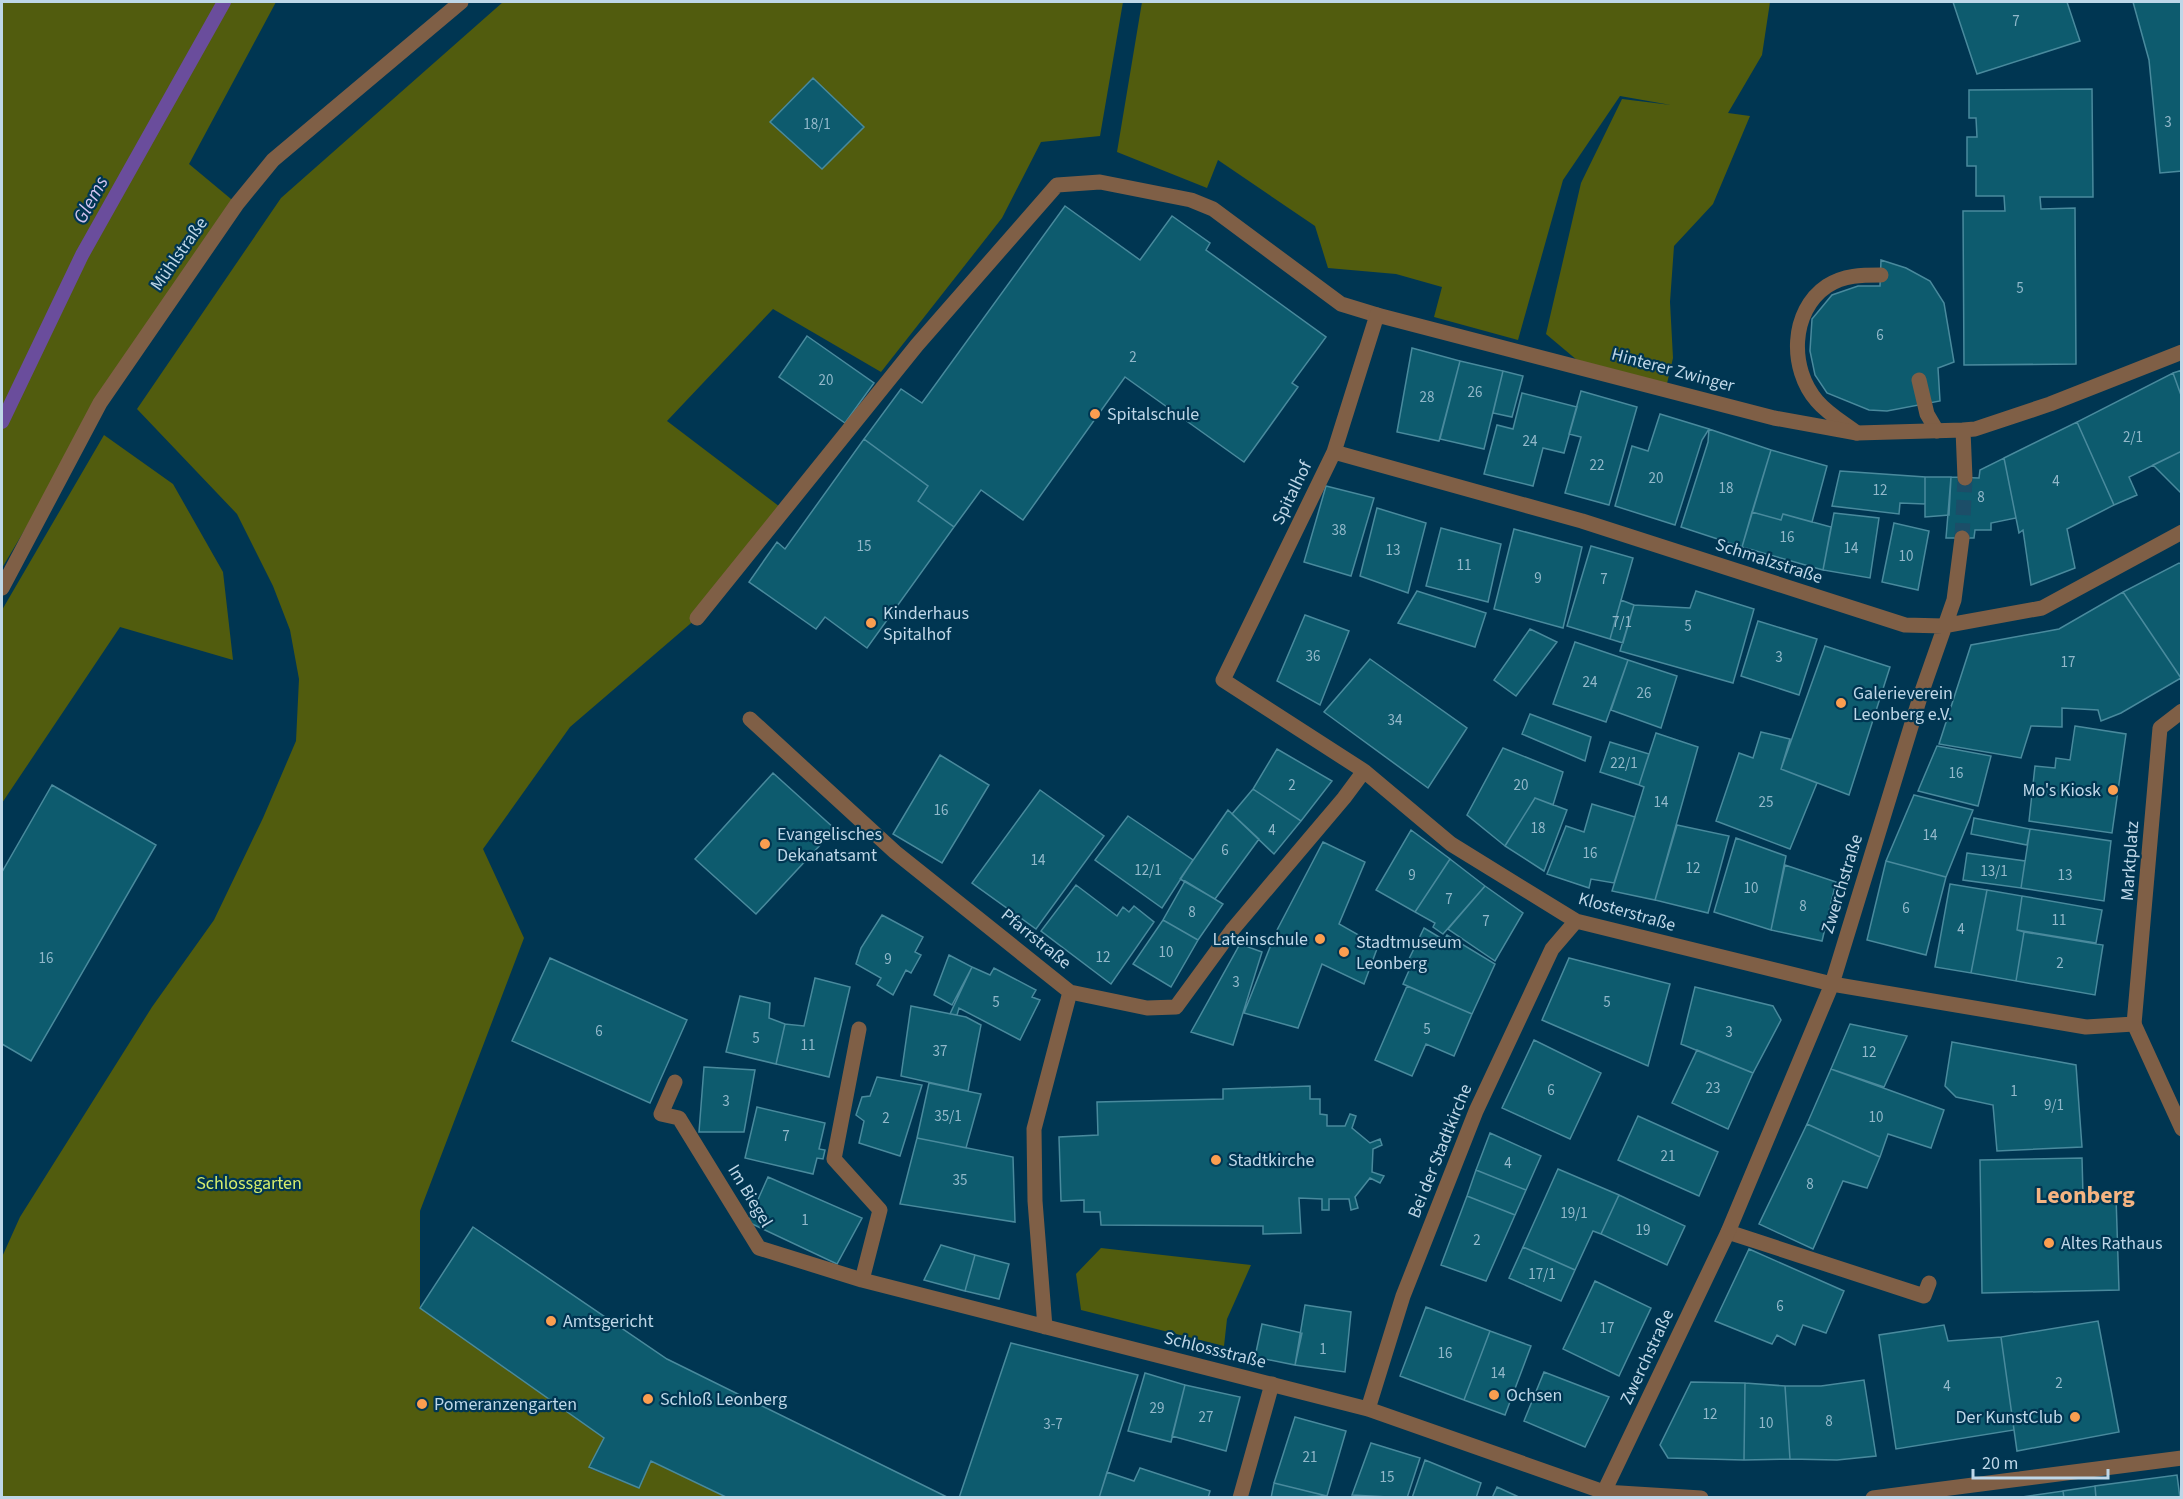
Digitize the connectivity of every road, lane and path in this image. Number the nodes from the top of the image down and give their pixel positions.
1 (462, 2) edge
2 (1881, 275) dead end
3 (1377, 315) junction
4 (2181, 352) edge
5 (1919, 380) dead end
6 (1969, 430) junction
7 (1929, 431) junction
8 (1857, 433) junction
9 (1334, 452) junction
10 (1965, 478) tunnel mouth
11 (2181, 532) edge
12 (1962, 538) tunnel mouth
13 (2, 588) edge
14 (697, 618) dead end
15 (1943, 626) junction
16 (1223, 680) joint
17 (2181, 711) edge
18 (750, 720) dead end
19 (1364, 771) junction
20 (1576, 921) junction
21 (1832, 984) junction
22 (1070, 992) junction
23 (2134, 1024) junction
24 (859, 1029) dead end
25 (675, 1082) dead end
26 (2181, 1129) edge
27 (1728, 1232) junction
28 (862, 1280) junction
29 (1929, 1283) dead end
30 (1045, 1327) junction
31 (1272, 1384) junction
32 (1368, 1409) junction
33 (2181, 1458) edge
34 (1602, 1495) edge
35 (1240, 1497) edge
36 (1701, 1497) edge
37 (1873, 1497) edge

1 - 13 street, Mühlstraße
2 - 8 street
3 - 8 street, Hinterer Zwinger
3 - 9 street, Spitalhof
3 - 14 street, Hinterer Zwinger
4 - 6 street, Hinterer Zwinger
5 - 7 street
6 - 7 street, Hinterer Zwinger
6 - 10 street
7 - 8 street, Hinterer Zwinger
9 - 15 street, Schmalzstraße
9 - 16 street, Spitalhof
11 - 15 street, Schmalzstraße
12 - 15 street, Zwerchstraße
15 - 21 street, Zwerchstraße
16 - 19 street, Klosterstraße
17 - 23 street, Marktplatz
18 - 22 street, Pfarrstraße
19 - 20 street, Klosterstraße
19 - 22 street, Pfarrstraße
20 - 21 street, Klosterstraße
20 - 32 street, Bei der Stadtkirche
21 - 23 street, Klosterstraße
21 - 27 street, Zwerchstraße
22 - 30 street
23 - 26 street
24 - 28 street
25 - 28 street, Im Biegel
27 - 29 street
27 - 34 street, Zwerchstraße
28 - 30 street, Im Biegel
30 - 31 street, Schlossstraße
31 - 32 street, Schlossstraße
31 - 35 street
32 - 34 street, Schlossstraße
33 - 37 street
34 - 36 street, Schlossstraße

